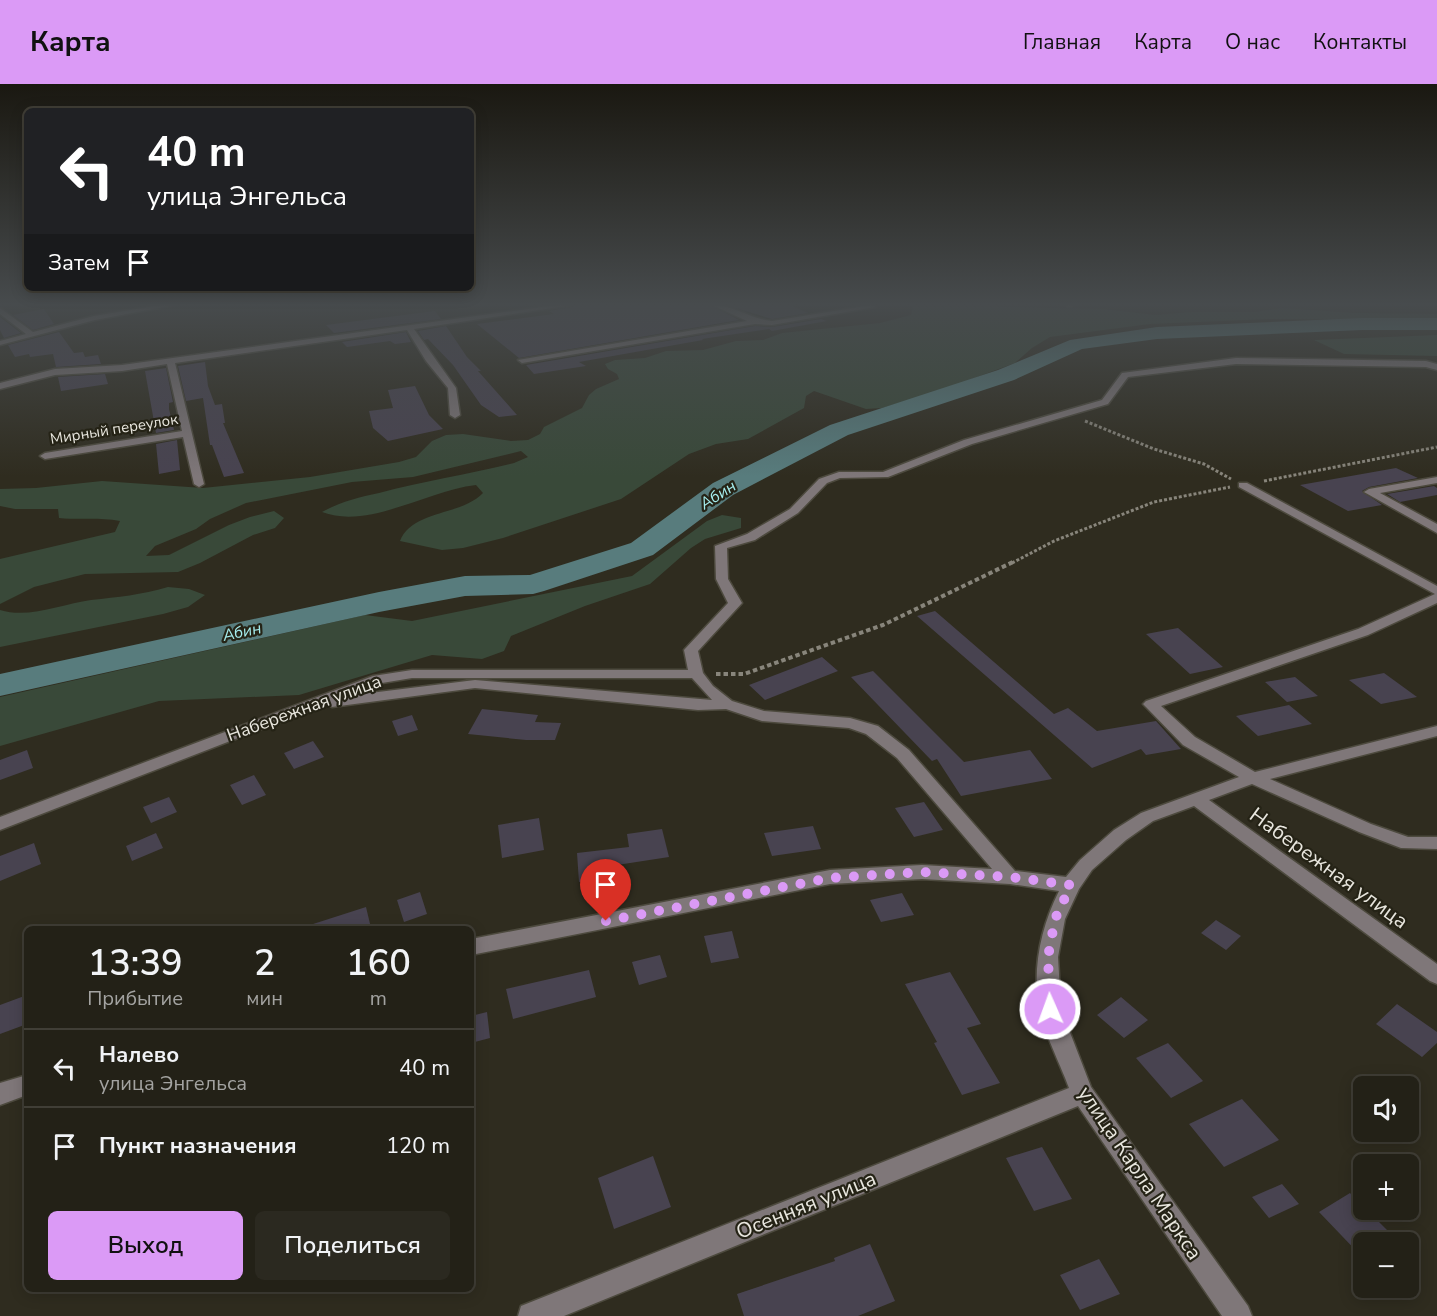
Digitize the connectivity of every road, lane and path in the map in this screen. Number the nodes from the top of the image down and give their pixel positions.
1 (160, 362) edge
2 (170, 362) edge
3 (432, 362) edge
4 (1224, 362) edge
5 (1331, 362) edge
6 (1437, 367) edge
7 (0, 386) edge
8 (1062, 413) junction
9 (455, 415) dead end
10 (188, 433) junction
11 (1437, 447) edge
12 (45, 456) dead end
13 (1437, 480) edge
14 (199, 484) dead end
15 (1243, 485) junction
16 (1437, 529) edge
17 (1437, 591) edge
18 (1437, 598) edge
19 (696, 674) junction
20 (727, 704) junction
21 (308, 705) junction
22 (1437, 731) edge
23 (1253, 778) junction
24 (1194, 798) junction
25 (0, 824) edge
26 (1437, 843) edge
27 (1010, 877) junction
28 (1071, 885) junction
29 (474, 947) edge
30 (1437, 975) edge
31 (24, 1086) edge
32 (1082, 1093) junction
33 (0, 1094) edge
34 (531, 1316) edge
35 (1238, 1316) edge

1 - 7 street
2 - 10 street, Мирный переулок
3 - 9 street
4 - 8 street
5 - 6 street
8 - 15 path
8 - 19 street
10 - 12 street, Мирный переулок
10 - 14 street, Мирный переулок
11 - 15 path
13 - 16 street
15 - 17 street
15 - 19 path
18 - 23 street
19 - 20 street
19 - 21 street, Набережная улица
20 - 21 street
20 - 27 street
21 - 25 street, Набережная улица
22 - 23 street, Набережная улица
23 - 24 street, Набережная улица
23 - 26 street
24 - 28 street, Набережная улица
24 - 30 street, Набережная улица
27 - 28 street
27 - 29 street
28 - 32 street, улица Карла Маркса
31 - 33 street
32 - 34 street, Осенняя улица
32 - 35 street, улица Карла Маркса

